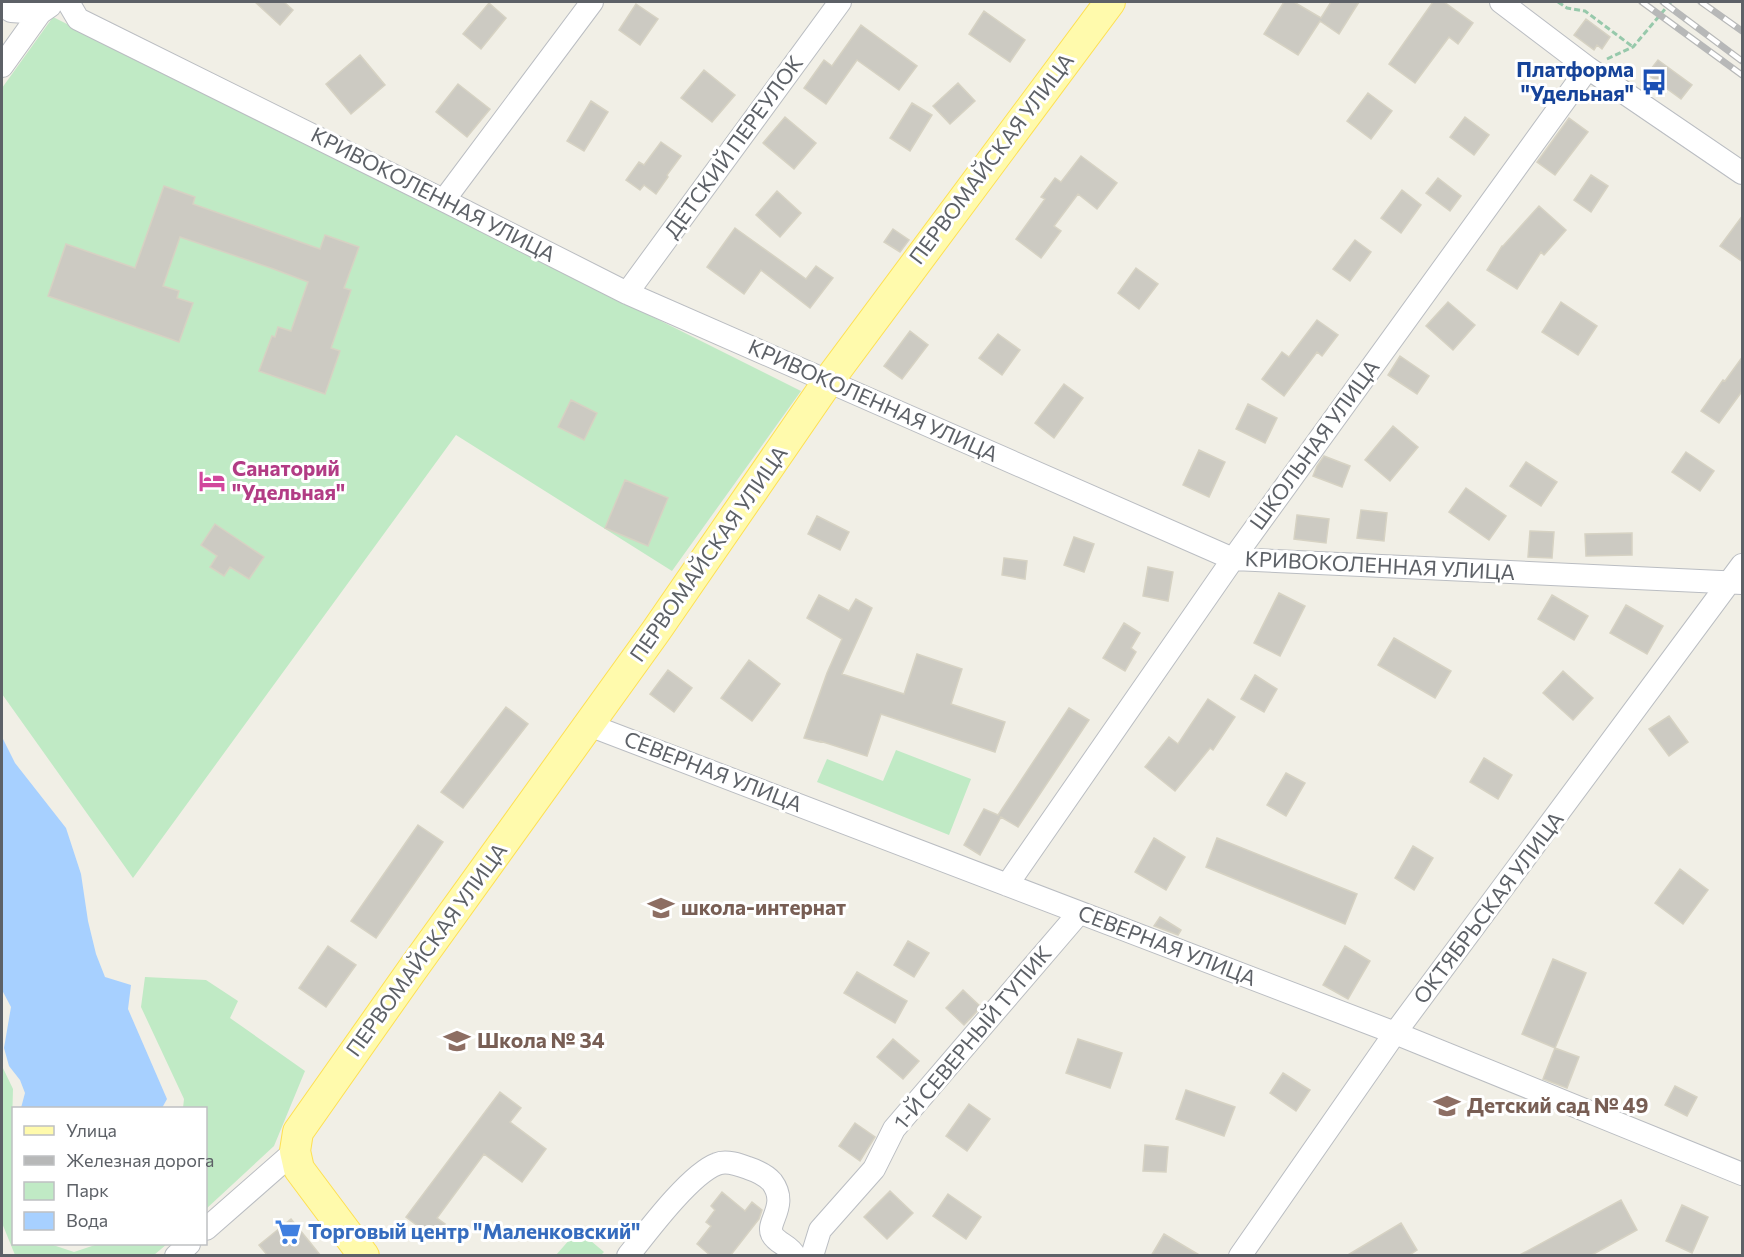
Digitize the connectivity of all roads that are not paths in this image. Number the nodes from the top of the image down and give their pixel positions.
1 (68, 2) edge
2 (592, 2) edge
3 (840, 2) edge
4 (1110, 2) edge
5 (1501, 2) edge
6 (2, 4) edge
7 (49, 7) edge
8 (2, 66) edge
9 (1588, 68) junction
10 (1743, 173) edge
11 (444, 200) junction
12 (627, 293) junction
13 (829, 380) junction
14 (1233, 559) junction
15 (1738, 577) edge
16 (589, 725) junction
17 (1007, 885) junction
18 (1079, 913) junction
19 (1395, 1034) junction
20 (294, 1151) junction
21 (1743, 1174) edge
22 (207, 1228) edge
23 (188, 1245) edge
24 (176, 1256) edge
25 (364, 1256) edge
26 (627, 1256) edge
27 (795, 1256) edge
28 (812, 1256) edge
29 (1240, 1256) edge

1 - 11 street, КРИВОКОЛЕННАЯ УЛИЦА
2 - 11 street
3 - 12 street, ДЕТСКИЙ ПЕРЕУЛОК
4 - 13 main road, ПЕРВОМАЙСКАЯ УЛИЦА
5 - 9 street
6 - 7 street
7 - 8 street
9 - 10 street
9 - 14 street, ШКОЛЬНАЯ УЛИЦА
11 - 12 street, КРИВОКОЛЕННАЯ УЛИЦА
12 - 13 street, КРИВОКОЛЕННАЯ УЛИЦА
13 - 14 street, КРИВОКОЛЕННАЯ УЛИЦА
13 - 16 main road, ПЕРВОМАЙСКАЯ УЛИЦА
14 - 15 street, КРИВОКОЛЕННАЯ УЛИЦА
14 - 17 street, ШКОЛЬНАЯ УЛИЦА
15 - 19 street, ОКТЯБРЬСКАЯ УЛИЦА
16 - 17 street, СЕВЕРНАЯ УЛИЦА
16 - 20 main road, ПЕРВОМАЙСКАЯ УЛИЦА
17 - 18 street, СЕВЕРНАЯ УЛИЦА
18 - 19 street, СЕВЕРНАЯ УЛИЦА
18 - 28 street, 1-Й СЕВЕРНЫЙ ТУПИК
19 - 21 street, СЕВЕРНАЯ УЛИЦА
19 - 29 street, ОКТЯБРЬСКАЯ УЛИЦА
20 - 22 street
20 - 25 main road
23 - 24 street
26 - 27 street

